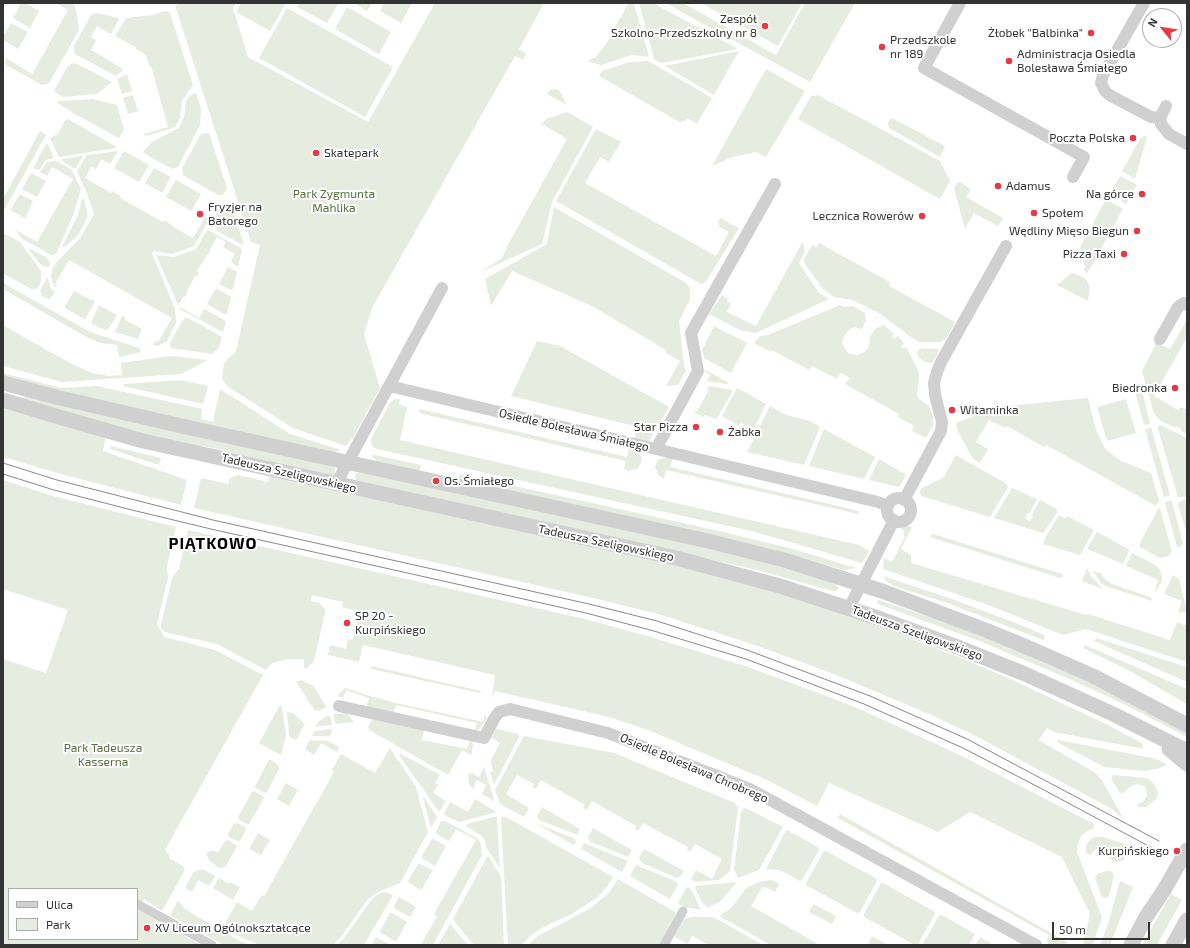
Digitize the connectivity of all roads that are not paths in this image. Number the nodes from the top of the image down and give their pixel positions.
1 (960, 3) edge
2 (1144, 3) edge
3 (1166, 106) dead end
4 (1160, 118) junction
5 (1187, 144) edge
6 (1073, 177) dead end
7 (775, 184) dead end
8 (1006, 246) dead end
9 (442, 288) dead end
10 (1187, 305) edge
11 (1160, 339) dead end
12 (3, 383) edge
13 (389, 386) junction
14 (3, 400) edge
15 (656, 449) junction
16 (347, 462) junction
17 (336, 484) junction
18 (904, 500) junction
19 (888, 506) junction
20 (894, 520) junction
21 (861, 584) junction
22 (849, 608) junction
23 (339, 706) dead end
24 (1187, 725) edge
25 (1143, 729) junction
26 (1187, 752) edge
27 (1187, 764) edge
28 (1187, 850) edge
29 (138, 905) edge
30 (683, 911) dead end
31 (1187, 920) edge
32 (212, 945) edge
33 (664, 945) edge
34 (1036, 945) edge
35 (1131, 945) edge
36 (1173, 945) edge

1 - 6 street
2 - 4 street
3 - 4 street
4 - 5 street
7 - 15 street, Osiedle Bolesława Śmiałego
8 - 18 street
9 - 13 street
10 - 11 street
12 - 16 street, Tadeusza Szeligowskiego
13 - 15 street, Osiedle Bolesława Śmiałego
13 - 16 street
14 - 17 street, Tadeusza Szeligowskiego
15 - 19 street
16 - 17 street
16 - 21 street, Tadeusza Szeligowskiego
17 - 22 street, Tadeusza Szeligowskiego
18 - 19 street
18 - 20 street
19 - 20 street
20 - 21 street
21 - 22 street
21 - 24 street, Tadeusza Szeligowskiego
22 - 25 street, Tadeusza Szeligowskiego
23 - 34 street, Osiedle Bolesława Chrobrego
25 - 26 street, Tadeusza Szeligowskiego
25 - 27 street
28 - 35 street, bridge
29 - 32 street
30 - 33 street
31 - 36 street

